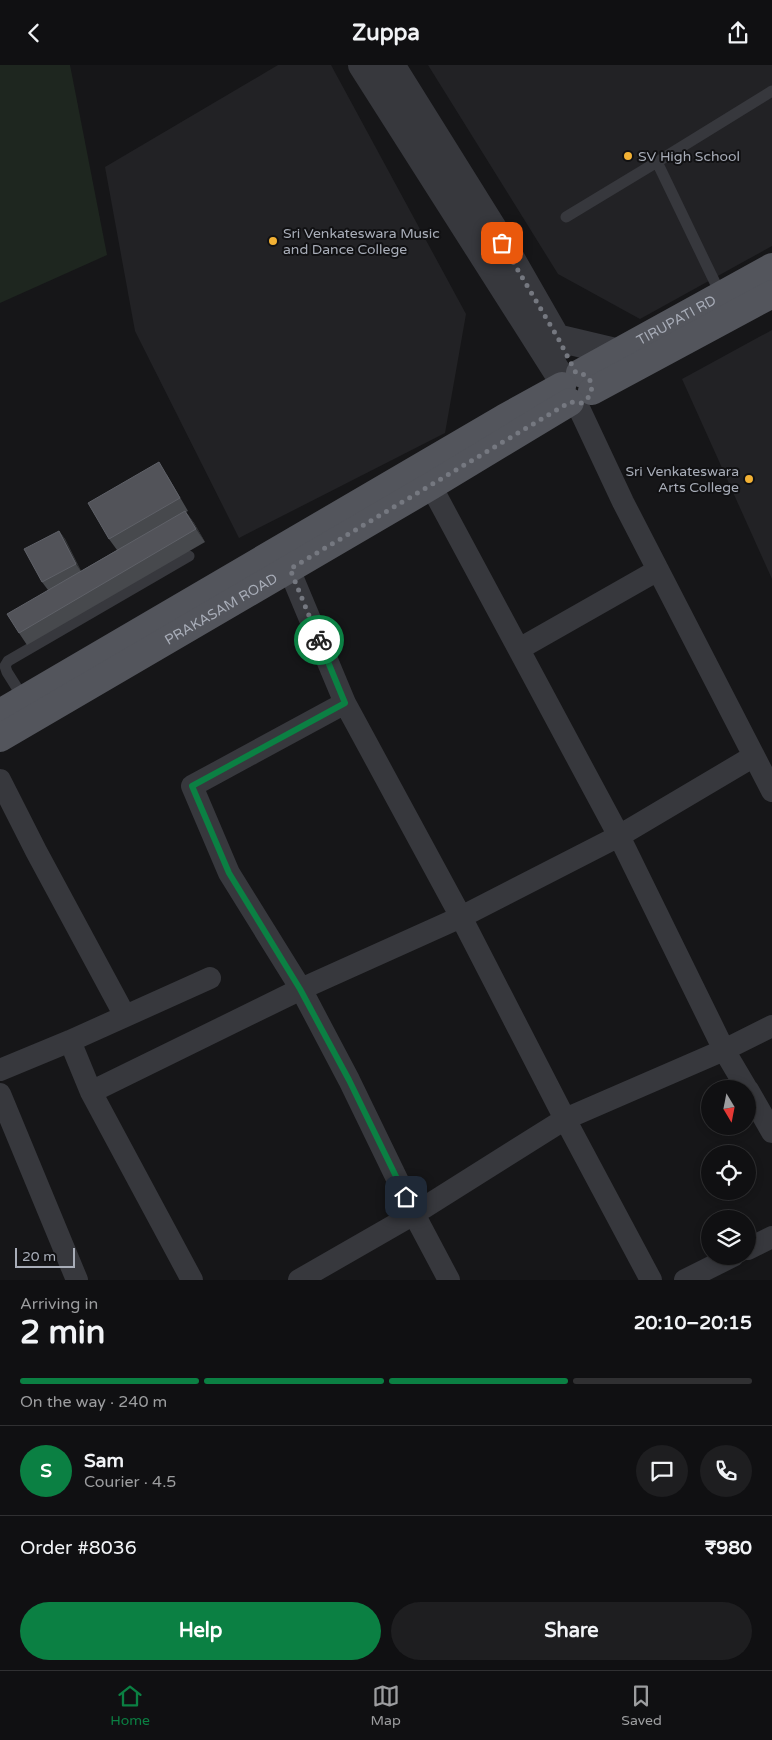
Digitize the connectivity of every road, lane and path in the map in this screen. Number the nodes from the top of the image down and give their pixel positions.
1 (362, 65) edge
2 (391, 65) edge
3 (772, 91) edge
4 (657, 162) junction
5 (566, 217) dead end
6 (772, 267) edge
7 (772, 294) edge
8 (721, 295) junction
9 (558, 338) junction
10 (616, 352) junction
11 (574, 387) junction
12 (431, 486) junction
13 (189, 556) dead end
14 (290, 569) junction
15 (658, 570) junction
16 (518, 649) junction
17 (24, 699) junction
18 (345, 703) junction
19 (0, 713) edge
20 (0, 738) edge
21 (754, 756) junction
22 (0, 780) edge
23 (772, 791) edge
24 (619, 836) junction
25 (461, 917) junction
26 (210, 978) dead end
27 (300, 989) junction
28 (125, 1016) junction
29 (772, 1026) edge
30 (70, 1041) junction
31 (724, 1050) junction
32 (0, 1070) edge
33 (742, 1080) edge
34 (91, 1092) junction
35 (0, 1094) edge
36 (756, 1104) edge
37 (564, 1119) junction
38 (772, 1132) edge
39 (414, 1214) junction
40 (772, 1237) edge
41 (756, 1245) edge
42 (715, 1265) edge
43 (77, 1280) edge
44 (192, 1280) edge
45 (299, 1280) edge
46 (449, 1280) edge
47 (651, 1280) edge
48 (685, 1280) edge

1 - 11 street
2 - 9 street
3 - 4 lane
4 - 5 lane
4 - 8 lane
6 - 8 main road, TIRUPATI RD
7 - 11 main road, TIRUPATI RD
8 - 10 main road, TIRUPATI RD
9 - 10 street
9 - 11 street
10 - 11 main road, TIRUPATI RD
11 - 12 main road, PRAKASAM ROAD
11 - 15 street
11 - 17 main road, PRAKASAM ROAD
12 - 14 main road, PRAKASAM ROAD
12 - 16 street
13 - 17 lane
14 - 18 street
14 - 20 main road, PRAKASAM ROAD
15 - 16 street
15 - 21 street
16 - 24 street
17 - 19 main road, PRAKASAM ROAD
18 - 25 street
18 - 27 street
21 - 23 street
21 - 24 street
22 - 28 street
24 - 25 street
24 - 31 street
25 - 27 street
25 - 37 street
26 - 28 street
27 - 34 street
27 - 39 street
28 - 30 street
29 - 31 street
30 - 32 street
30 - 34 street
31 - 33 street
31 - 37 street
34 - 44 street
35 - 43 street
36 - 38 street
37 - 39 street
37 - 47 street
39 - 45 street
39 - 46 street
40 - 41 street
42 - 48 street

